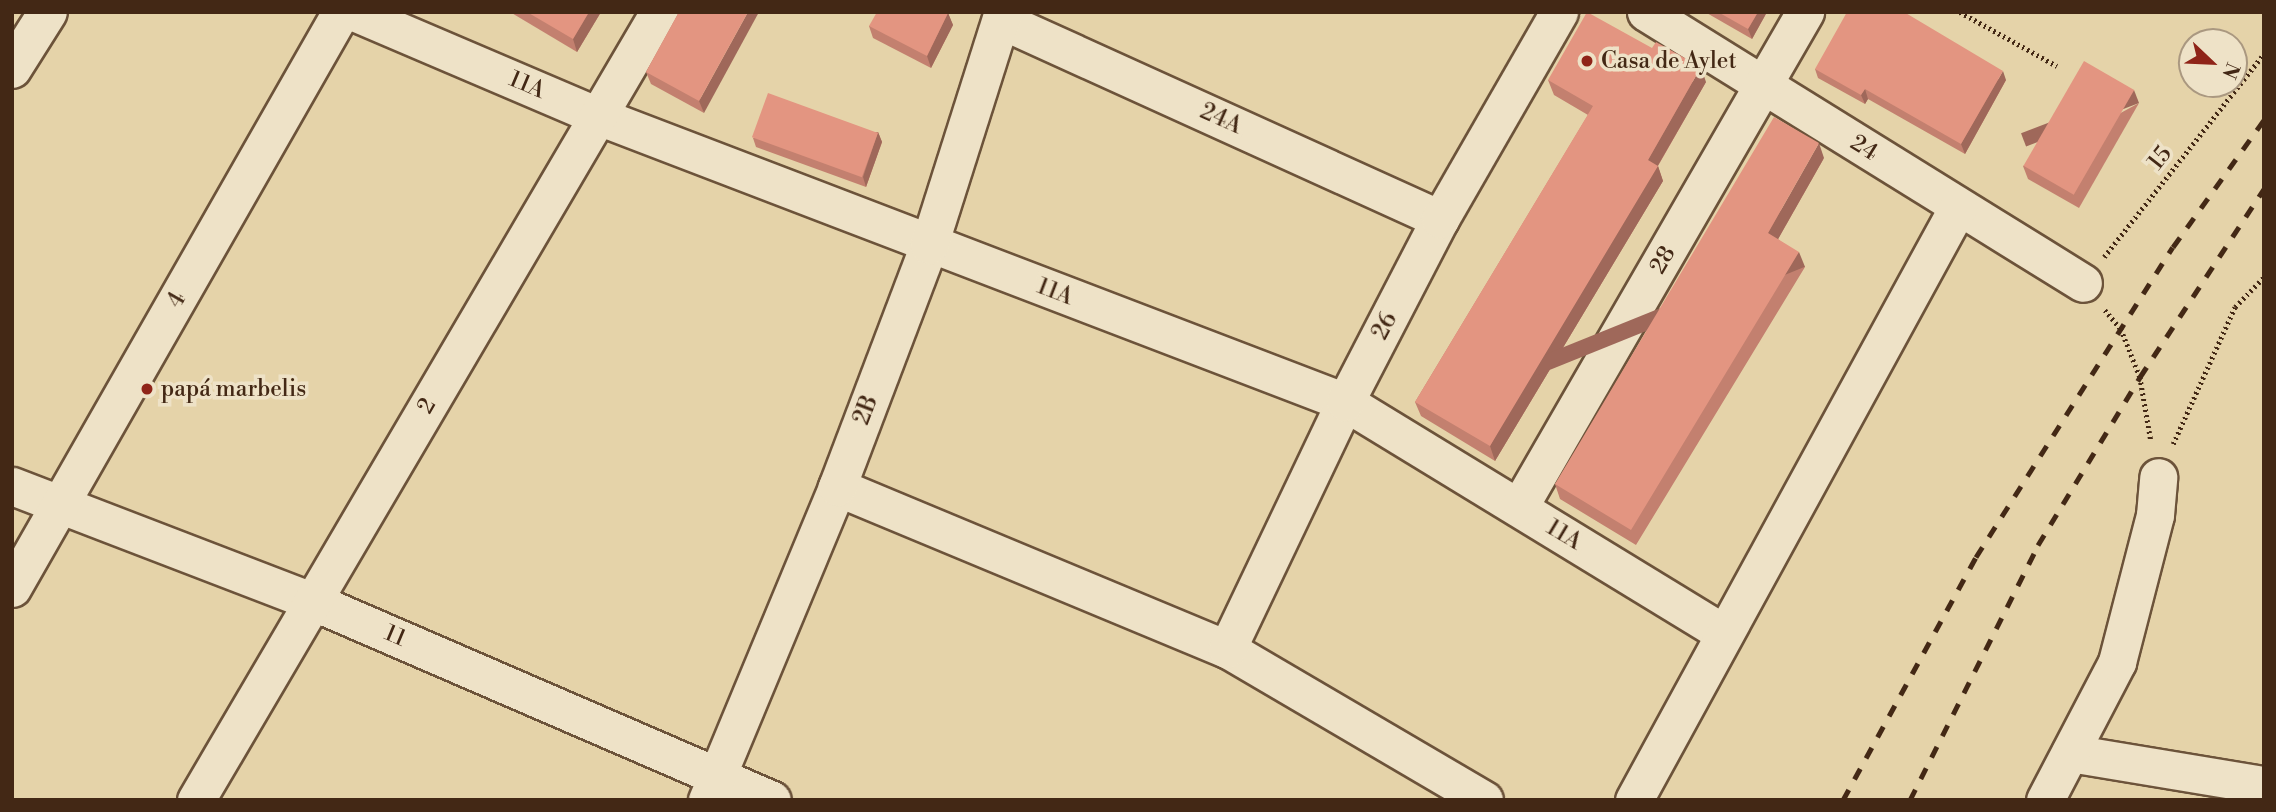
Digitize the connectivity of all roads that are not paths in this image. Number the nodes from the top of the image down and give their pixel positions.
1 (48, 12) edge
2 (341, 12) edge
3 (354, 12) edge
4 (659, 12) edge
5 (1559, 12) edge
6 (1646, 12) edge
7 (1805, 12) edge
8 (1002, 16) edge
9 (12, 69) edge
10 (1764, 86) junction
11 (598, 116) junction
12 (1958, 207) junction
13 (1440, 219) junction
14 (929, 245) junction
15 (2083, 283) road end
16 (1345, 402) junction
17 (2158, 477) road end
18 (12, 486) edge
19 (837, 487) junction
20 (60, 504) junction
21 (1519, 507) junction
22 (12, 588) edge
23 (312, 601) junction
24 (1724, 633) junction
25 (1227, 649) junction
26 (2070, 753) junction
27 (712, 787) edge
28 (2248, 789) edge
29 (195, 800) edge
30 (772, 800) edge
31 (1484, 800) edge
32 (1634, 800) edge
33 (2045, 800) edge

1 - 9 street
2 - 20 street, 4
3 - 11 street, 11A
4 - 11 street, 2
5 - 13 street, 26
6 - 10 street, 24
7 - 10 street, 28
8 - 13 street, 24A
8 - 14 street, 2B
10 - 12 street, 24
10 - 21 street, 28
11 - 14 street, 11A
11 - 23 street, 2
12 - 15 street, 24
12 - 24 street
13 - 16 street, 26
14 - 16 street, 11A
14 - 19 street, 2B
16 - 21 street, 11A
16 - 25 street, 26
17 - 26 street
18 - 20 street, 11
19 - 25 street
19 - 27 street, 2B
20 - 22 street, 4
20 - 23 street, 11
21 - 24 street, 11A
23 - 27 street, 11
23 - 29 street, 2
24 - 32 street
25 - 31 street
26 - 28 street
26 - 33 street
27 - 30 street, 11

